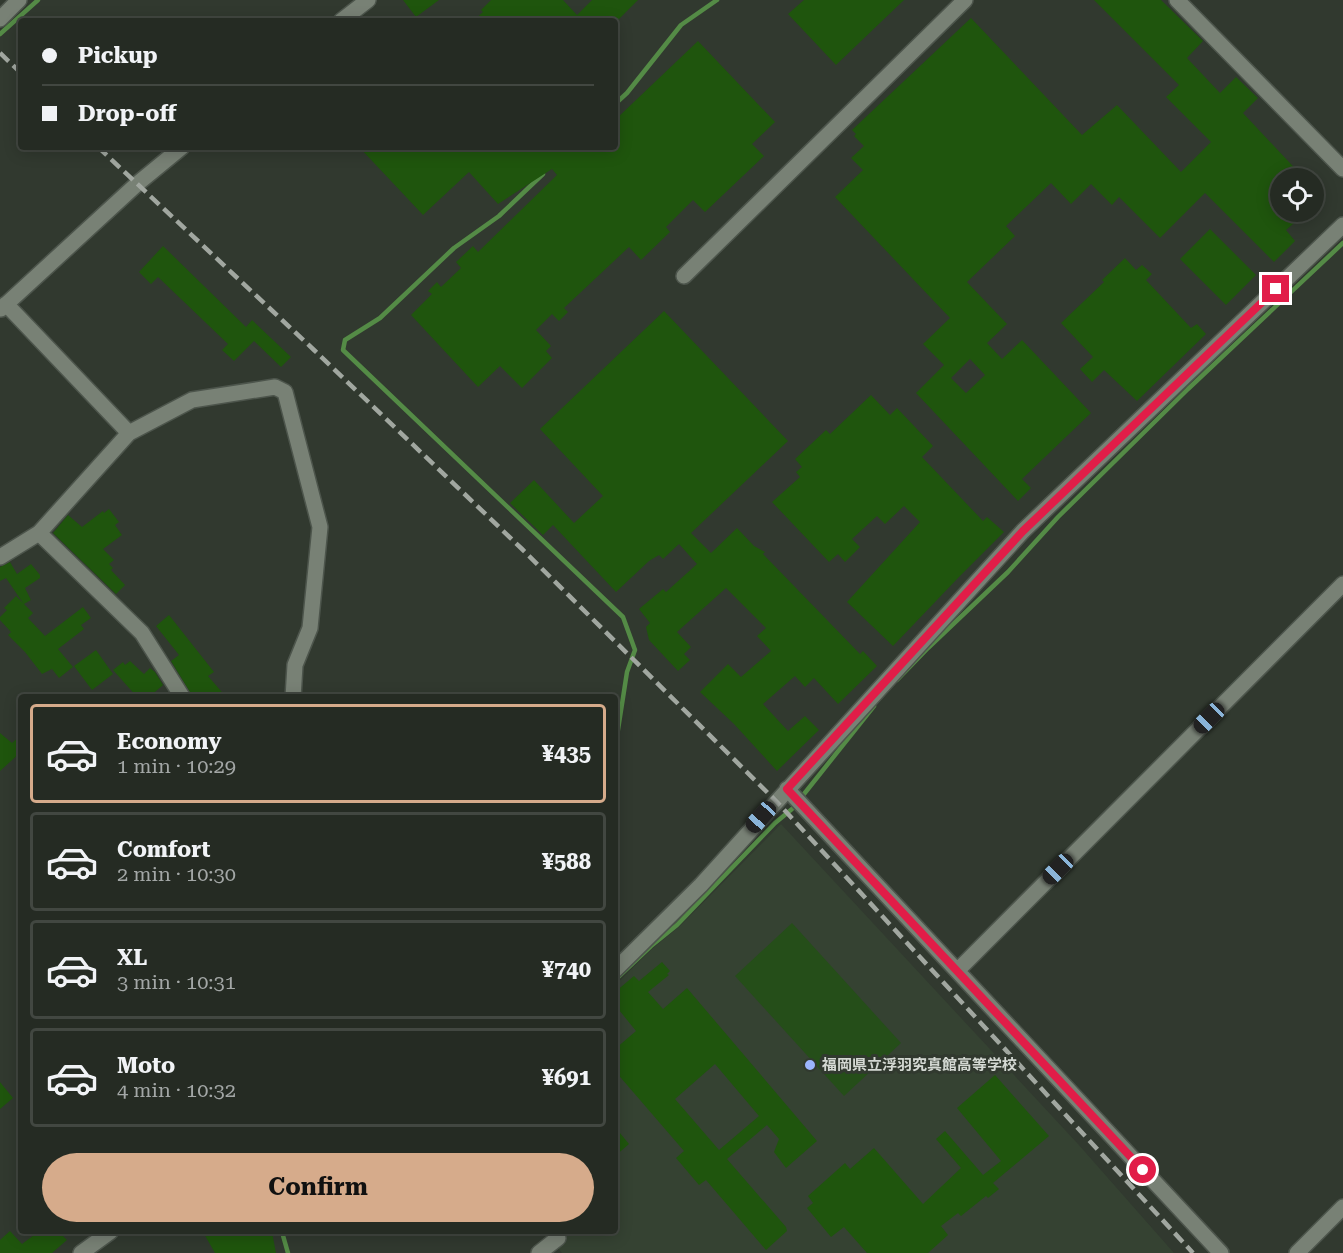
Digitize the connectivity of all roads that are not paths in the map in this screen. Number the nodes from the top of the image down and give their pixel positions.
1 (19, 0) edge
2 (368, 0) edge
3 (965, 0) edge
4 (1187, 3) edge
5 (345, 18) edge
6 (0, 19) edge
7 (178, 150) edge
8 (1343, 169) edge
9 (1343, 225) edge
10 (684, 276) dead end
11 (3, 307) edge
12 (129, 433) junction
13 (39, 533) junction
14 (0, 557) edge
15 (1343, 584) edge
16 (180, 694) edge
17 (293, 694) edge
18 (787, 789) junction
19 (618, 967) edge
20 (958, 970) junction
21 (1343, 1207) edge
22 (107, 1234) edge
23 (558, 1238) dead end
24 (81, 1253) edge
25 (539, 1253) edge
26 (1221, 1253) edge
27 (1297, 1253) edge

1 - 6 street
2 - 5 street
3 - 10 street
4 - 8 street
7 - 11 street
9 - 18 street
11 - 12 street
12 - 13 street
12 - 17 street
13 - 14 street
13 - 16 street
15 - 20 street
18 - 19 street
18 - 20 street
20 - 26 street
21 - 27 street
22 - 24 street
23 - 25 street

